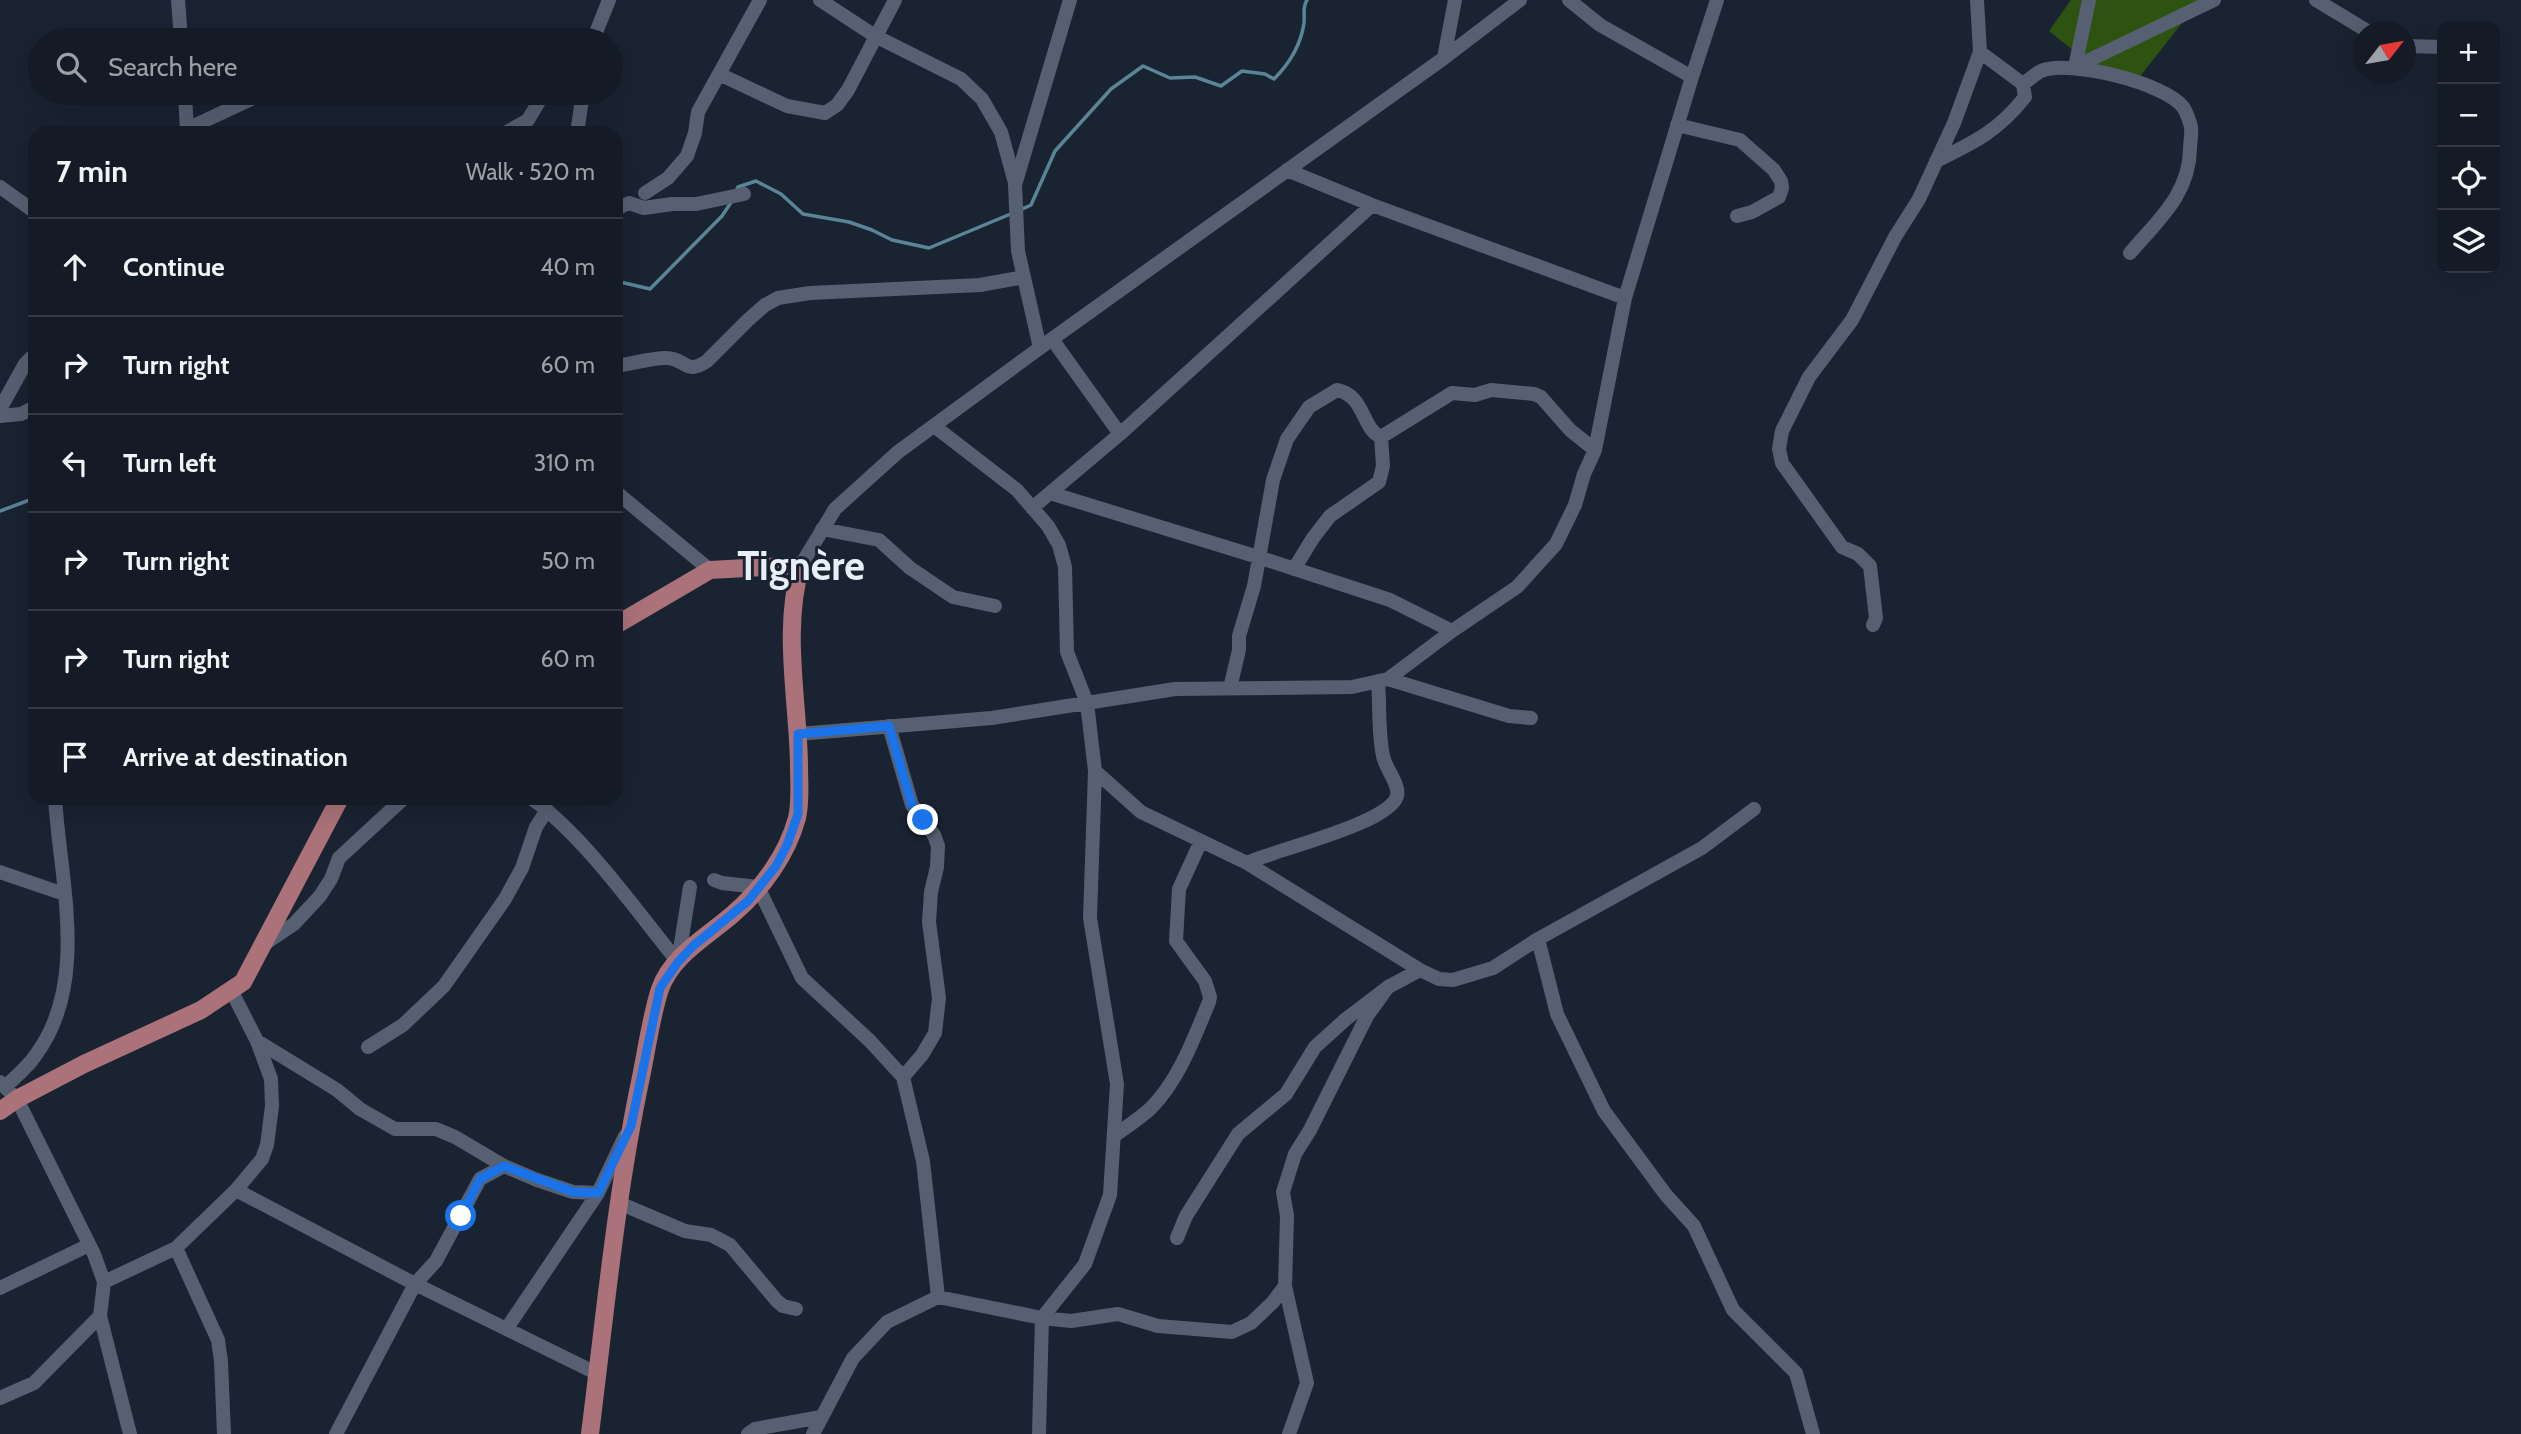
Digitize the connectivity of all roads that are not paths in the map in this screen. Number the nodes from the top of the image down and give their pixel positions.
1 (178, 0) edge
2 (609, 0) edge
3 (760, 0) edge
4 (820, 0) edge
5 (895, 0) edge
6 (1070, 0) edge
7 (1455, 0) edge
8 (1520, 0) edge
9 (1569, 0) edge
10 (1717, 0) edge
11 (1977, 0) edge
12 (2089, 0) edge
13 (2214, 0) edge
14 (2316, 0) edge
15 (2353, 23) edge
16 (180, 28) edge
17 (598, 28) edge
18 (875, 36) junction
19 (2416, 46) edge
20 (2437, 47) edge
21 (1980, 52) junction
22 (1444, 58) junction
23 (2075, 66) junction
24 (719, 74) junction
25 (1692, 77) junction
26 (2024, 84) junction
27 (185, 105) edge
28 (240, 105) edge
29 (537, 105) edge
30 (581, 105) edge
31 (1677, 125) junction
32 (187, 126) edge
33 (197, 126) edge
34 (517, 126) edge
35 (578, 126) edge
36 (1937, 161) junction
37 (1287, 170) junction
38 (1015, 185) junction
39 (0, 187) edge
40 (645, 193) dead end
41 (744, 194) dead end
42 (1372, 205) junction
43 (623, 206) edge
44 (28, 207) edge
45 (1737, 216) dead end
46 (2130, 253) dead end
47 (1024, 277) junction
48 (1625, 298) junction
49 (1046, 343) junction
50 (28, 361) edge
51 (623, 365) edge
52 (4, 387) edge
53 (0, 409) edge
54 (28, 410) edge
55 (0, 416) edge
56 (934, 426) junction
57 (1120, 434) junction
58 (1381, 438) junction
59 (1595, 450) junction
60 (1050, 493) junction
61 (623, 498) edge
62 (1032, 508) junction
63 (822, 529) junction
64 (1258, 556) junction
65 (801, 565) junction
66 (1294, 569) junction
67 (710, 570) junction
68 (995, 606) dead end
69 (623, 621) edge
70 (1873, 625) dead end
71 (1452, 631) junction
72 (1383, 680) junction
73 (1230, 688) junction
74 (1087, 703) junction
75 (1531, 718) dead end
76 (889, 726) junction
77 (798, 734) junction
78 (1095, 771) junction
79 (56, 805) edge
80 (336, 805) edge
81 (396, 805) edge
82 (540, 805) edge
83 (1754, 808) dead end
84 (547, 810) junction
85 (1201, 841) junction
86 (1247, 863) junction
87 (0, 872) edge
88 (713, 880) dead end
89 (690, 887) dead end
90 (758, 887) junction
91 (65, 894) junction
92 (1538, 939) junction
93 (263, 945) junction
94 (678, 962) junction
95 (1420, 970) junction
96 (1388, 987) junction
97 (232, 990) junction
98 (257, 1041) junction
99 (368, 1047) dead end
100 (903, 1077) junction
101 (7, 1089) edge
102 (0, 1111) edge
103 (631, 1126) junction
104 (1114, 1136) junction
105 (504, 1166) junction
106 (236, 1190) junction
107 (598, 1193) junction
108 (619, 1203) junction
109 (1177, 1238) dead end
110 (89, 1245) junction
111 (176, 1248) junction
112 (104, 1282) junction
113 (415, 1284) junction
114 (1285, 1286) junction
115 (0, 1287) edge
116 (939, 1297) junction
117 (796, 1309) dead end
118 (100, 1316) junction
119 (1042, 1318) junction
120 (507, 1328) junction
121 (597, 1374) junction
122 (0, 1398) edge
123 (821, 1417) junction
124 (130, 1434) edge
125 (223, 1434) edge
126 (336, 1434) edge
127 (590, 1434) edge
128 (748, 1434) edge
129 (813, 1434) edge
130 (1039, 1434) edge
131 (1289, 1434) edge
132 (1813, 1434) edge

1 - 16 street
2 - 17 street
3 - 24 street
4 - 18 street
5 - 18 street
6 - 38 street
7 - 22 street
8 - 22 street
9 - 25 street
10 - 25 street
11 - 21 street
12 - 23 street
13 - 23 street
14 - 15 street
18 - 24 street
18 - 38 street
19 - 20 street
21 - 26 street
21 - 36 street
22 - 37 street
23 - 26 street
23 - 46 street
24 - 40 street
25 - 31 street
26 - 36 street
27 - 32 street
28 - 33 street
29 - 34 street
30 - 35 street
31 - 45 street
31 - 48 street
36 - 70 street
37 - 42 street
37 - 49 street
38 - 47 street
39 - 44 street
41 - 43 street
42 - 48 street
42 - 57 street
47 - 49 street
47 - 51 street
48 - 59 street
49 - 56 street
49 - 57 street
50 - 52 street
52 - 53 street
54 - 55 street
56 - 62 street
56 - 63 street
57 - 60 street
58 - 59 street
58 - 64 street
58 - 66 street
59 - 71 street
60 - 62 street
60 - 64 street
61 - 67 street
62 - 74 street
63 - 65 street
63 - 68 street
64 - 66 street
64 - 73 street
65 - 67 main road
65 - 77 main road
66 - 71 street
67 - 69 main road
71 - 72 street
72 - 73 street
72 - 75 street
72 - 86 street
73 - 74 street
74 - 76 street
74 - 78 street
76 - 77 street
76 - 100 street
77 - 90 main road
78 - 85 street
78 - 104 street
79 - 91 street
80 - 93 main road
81 - 93 street
82 - 84 street
83 - 92 street
84 - 94 street
84 - 99 street
85 - 86 street
85 - 104 street
86 - 95 street
87 - 91 street
88 - 90 street
89 - 94 street
90 - 94 main road
90 - 100 street
91 - 101 street
92 - 95 street
92 - 132 street
93 - 97 main road
94 - 103 main road
95 - 96 street
96 - 109 street
96 - 114 street
97 - 98 street
97 - 101 main road
98 - 105 street
98 - 106 street
100 - 116 street
101 - 102 main road
101 - 110 street
103 - 107 street
103 - 108 main road
104 - 119 street
105 - 107 street
105 - 113 street
106 - 111 street
106 - 113 street
107 - 120 street
108 - 117 street
108 - 121 main road
110 - 112 street
110 - 115 street
111 - 112 street
111 - 125 street
112 - 118 street
113 - 120 street
113 - 126 street
114 - 119 street
114 - 131 street
116 - 119 street
116 - 123 street
118 - 122 street
118 - 124 street
119 - 130 street
120 - 121 street
121 - 127 main road
123 - 128 street
123 - 129 street

